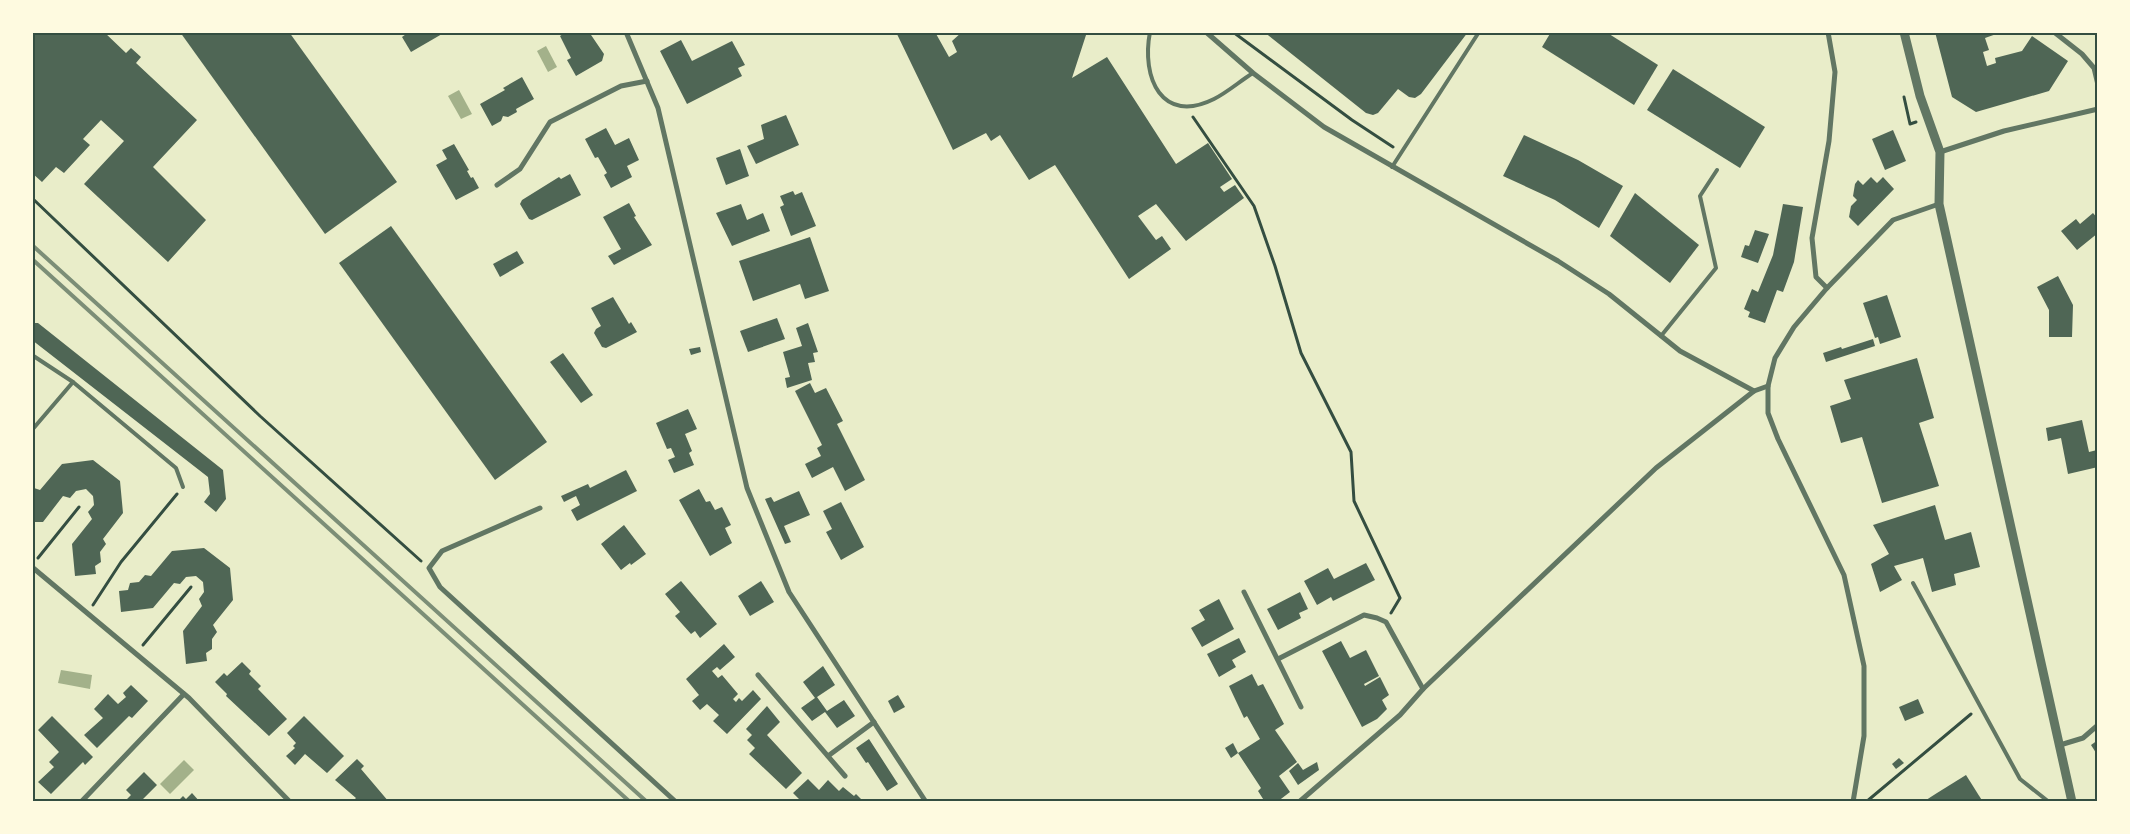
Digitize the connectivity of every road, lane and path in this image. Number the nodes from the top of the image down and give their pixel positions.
1 (626, 32) edge
2 (1150, 32) edge
3 (1233, 32) edge
4 (1480, 32) edge
5 (1828, 32) edge
6 (1904, 32) edge
7 (2054, 32) edge
8 (1208, 33) edge
9 (1253, 73) junction
10 (647, 81) junction
11 (2098, 85) edge
12 (1186, 107) junction
13 (2098, 109) edge
14 (1401, 152) junction
15 (1940, 152) junction
16 (1391, 167) junction
17 (1717, 170) dead end
18 (497, 185) dead end
19 (32, 198) edge
20 (1939, 204) junction
21 (1827, 288) junction
22 (1660, 336) junction
23 (32, 355) edge
24 (73, 382) junction
25 (1768, 386) junction
26 (1754, 391) junction
27 (32, 430) edge
28 (182, 487) joint
29 (79, 507) dead end
30 (540, 508) dead end
31 (32, 566) edge
32 (429, 568) junction
33 (1913, 582) dead end
34 (191, 587) dead end
35 (1244, 592) dead end
36 (88, 614) junction
37 (1386, 622) junction
38 (136, 654) junction
39 (1278, 659) junction
40 (758, 675) dead end
41 (1423, 689) junction
42 (184, 694) junction
43 (1981, 706) junction
44 (1301, 708) dead end
45 (874, 722) junction
46 (2098, 725) edge
47 (2060, 745) junction
48 (828, 756) junction
49 (845, 776) dead end
50 (80, 802) edge
51 (290, 802) edge
52 (676, 802) edge
53 (926, 802) edge
54 (1299, 802) edge
55 (1853, 802) edge
56 (1866, 802) edge
57 (2049, 802) edge
58 (2072, 802) edge

1 - 10 street
2 - 12 lane
3 - 14 path
4 - 14 lane
5 - 21 street
6 - 15 street
7 - 11 street
8 - 9 street
9 - 12 lane
9 - 16 street
10 - 18 street
10 - 45 street
12 - 37 path
13 - 15 street
14 - 16 lane
15 - 20 street
16 - 22 street
17 - 22 lane
19 - 32 path
20 - 21 street
20 - 47 street
21 - 25 street
22 - 26 street
23 - 24 lane
24 - 27 lane
24 - 28 lane
25 - 26 street
25 - 55 street
26 - 41 street
28 - 36 path
29 - 31 path
30 - 32 street
31 - 36 street
32 - 52 street
33 - 43 lane
34 - 38 path
35 - 39 street
36 - 38 street
37 - 39 street
37 - 41 street
38 - 42 street
39 - 44 street
40 - 48 street
41 - 54 street
42 - 50 street
42 - 51 street
43 - 56 path
43 - 57 lane
45 - 48 street
45 - 53 street
46 - 47 street
47 - 58 street
48 - 49 street

